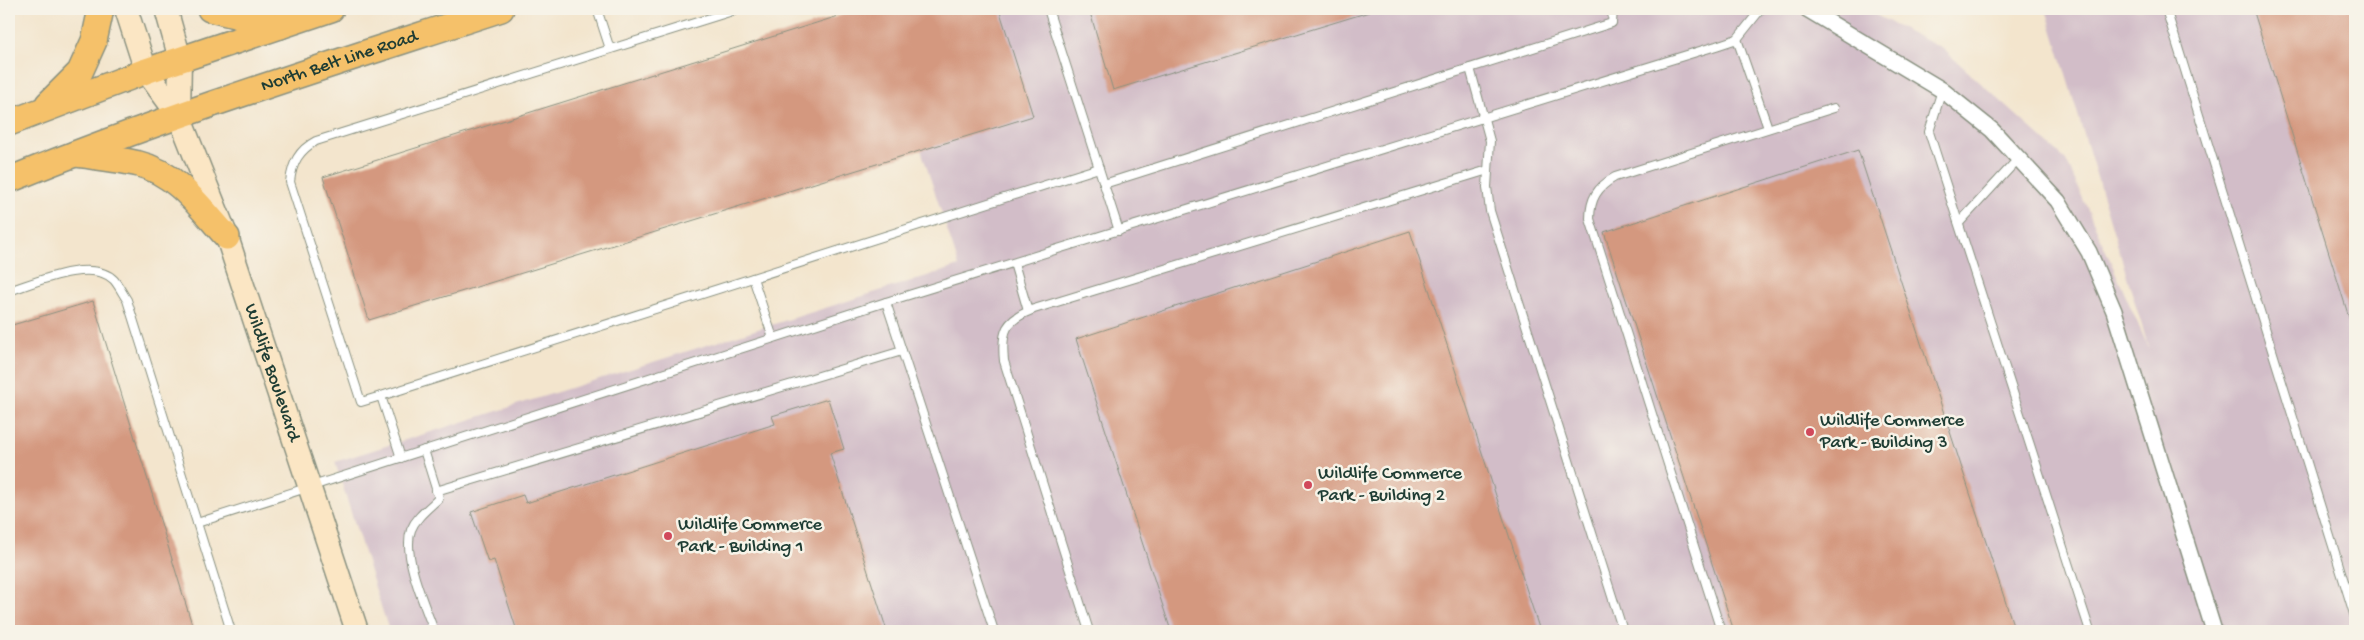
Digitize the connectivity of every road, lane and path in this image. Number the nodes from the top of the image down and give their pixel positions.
1 (101, 9) edge
2 (126, 9) edge
3 (166, 9) edge
4 (210, 9) edge
5 (331, 9) edge
6 (500, 9) edge
7 (597, 9) edge
8 (739, 9) edge
9 (1048, 9) edge
10 (1613, 9) edge
11 (1761, 9) edge
12 (1807, 9) edge
13 (2166, 9) edge
14 (280, 26) junction
15 (1737, 39) junction
16 (610, 49) junction
17 (180, 59) junction
18 (1470, 68) junction
19 (146, 71) junction
20 (1942, 90) junction
21 (1834, 108) dead end
22 (42, 110) junction
23 (179, 116) junction
24 (1484, 119) junction
25 (9, 123) edge
26 (1768, 128) junction
27 (72, 154) junction
28 (2019, 158) junction
29 (1099, 168) junction
30 (1488, 170) junction
31 (9, 180) edge
32 (1104, 184) junction
33 (1959, 223) junction
34 (1119, 231) junction
35 (227, 237) junction
36 (1014, 263) junction
37 (753, 278) junction
38 (9, 291) edge
39 (886, 302) junction
40 (1028, 311) junction
41 (773, 338) junction
42 (902, 351) junction
43 (381, 396) junction
44 (424, 450) junction
45 (401, 458) junction
46 (309, 488) junction
47 (436, 491) junction
48 (197, 523) junction
49 (2355, 617) edge
50 (231, 631) edge
51 (356, 631) edge
52 (434, 631) edge
53 (994, 631) edge
54 (1090, 631) edge
55 (1623, 631) edge
56 (1721, 631) edge
57 (2090, 631) edge
58 (2214, 631) edge

1 - 22 main road
2 - 19 street
3 - 17 street
4 - 14 main road
5 - 14 main road
6 - 23 main road, North Belt Line Road
7 - 16 lane
8 - 16 lane
9 - 29 lane
10 - 18 lane
11 - 15 lane
12 - 20 street
13 - 49 lane
14 - 17 main road
15 - 24 lane
15 - 26 lane
16 - 43 lane
17 - 19 main road
17 - 23 street
18 - 24 lane
18 - 32 lane
19 - 22 main road
19 - 23 street
20 - 28 street
20 - 33 lane
21 - 26 lane
22 - 25 main road
23 - 27 main road, North Belt Line Road
23 - 35 street, Wildlife Boulevard
24 - 30 lane
24 - 34 lane
26 - 56 lane
27 - 31 main road, North Belt Line Road
27 - 35 main road
28 - 33 lane
28 - 58 street
29 - 32 lane
29 - 37 lane
30 - 40 lane
30 - 55 lane
32 - 34 lane
33 - 57 lane
34 - 36 lane
35 - 46 street, Wildlife Boulevard
36 - 39 lane
36 - 40 lane
37 - 41 lane
37 - 43 lane
38 - 48 lane
39 - 41 lane
39 - 42 lane
40 - 54 lane
41 - 44 lane
42 - 47 lane
42 - 53 lane
43 - 45 lane
44 - 45 lane
44 - 47 lane
45 - 46 lane
46 - 48 lane
46 - 51 street, Wildlife Boulevard
47 - 52 lane
48 - 50 lane

